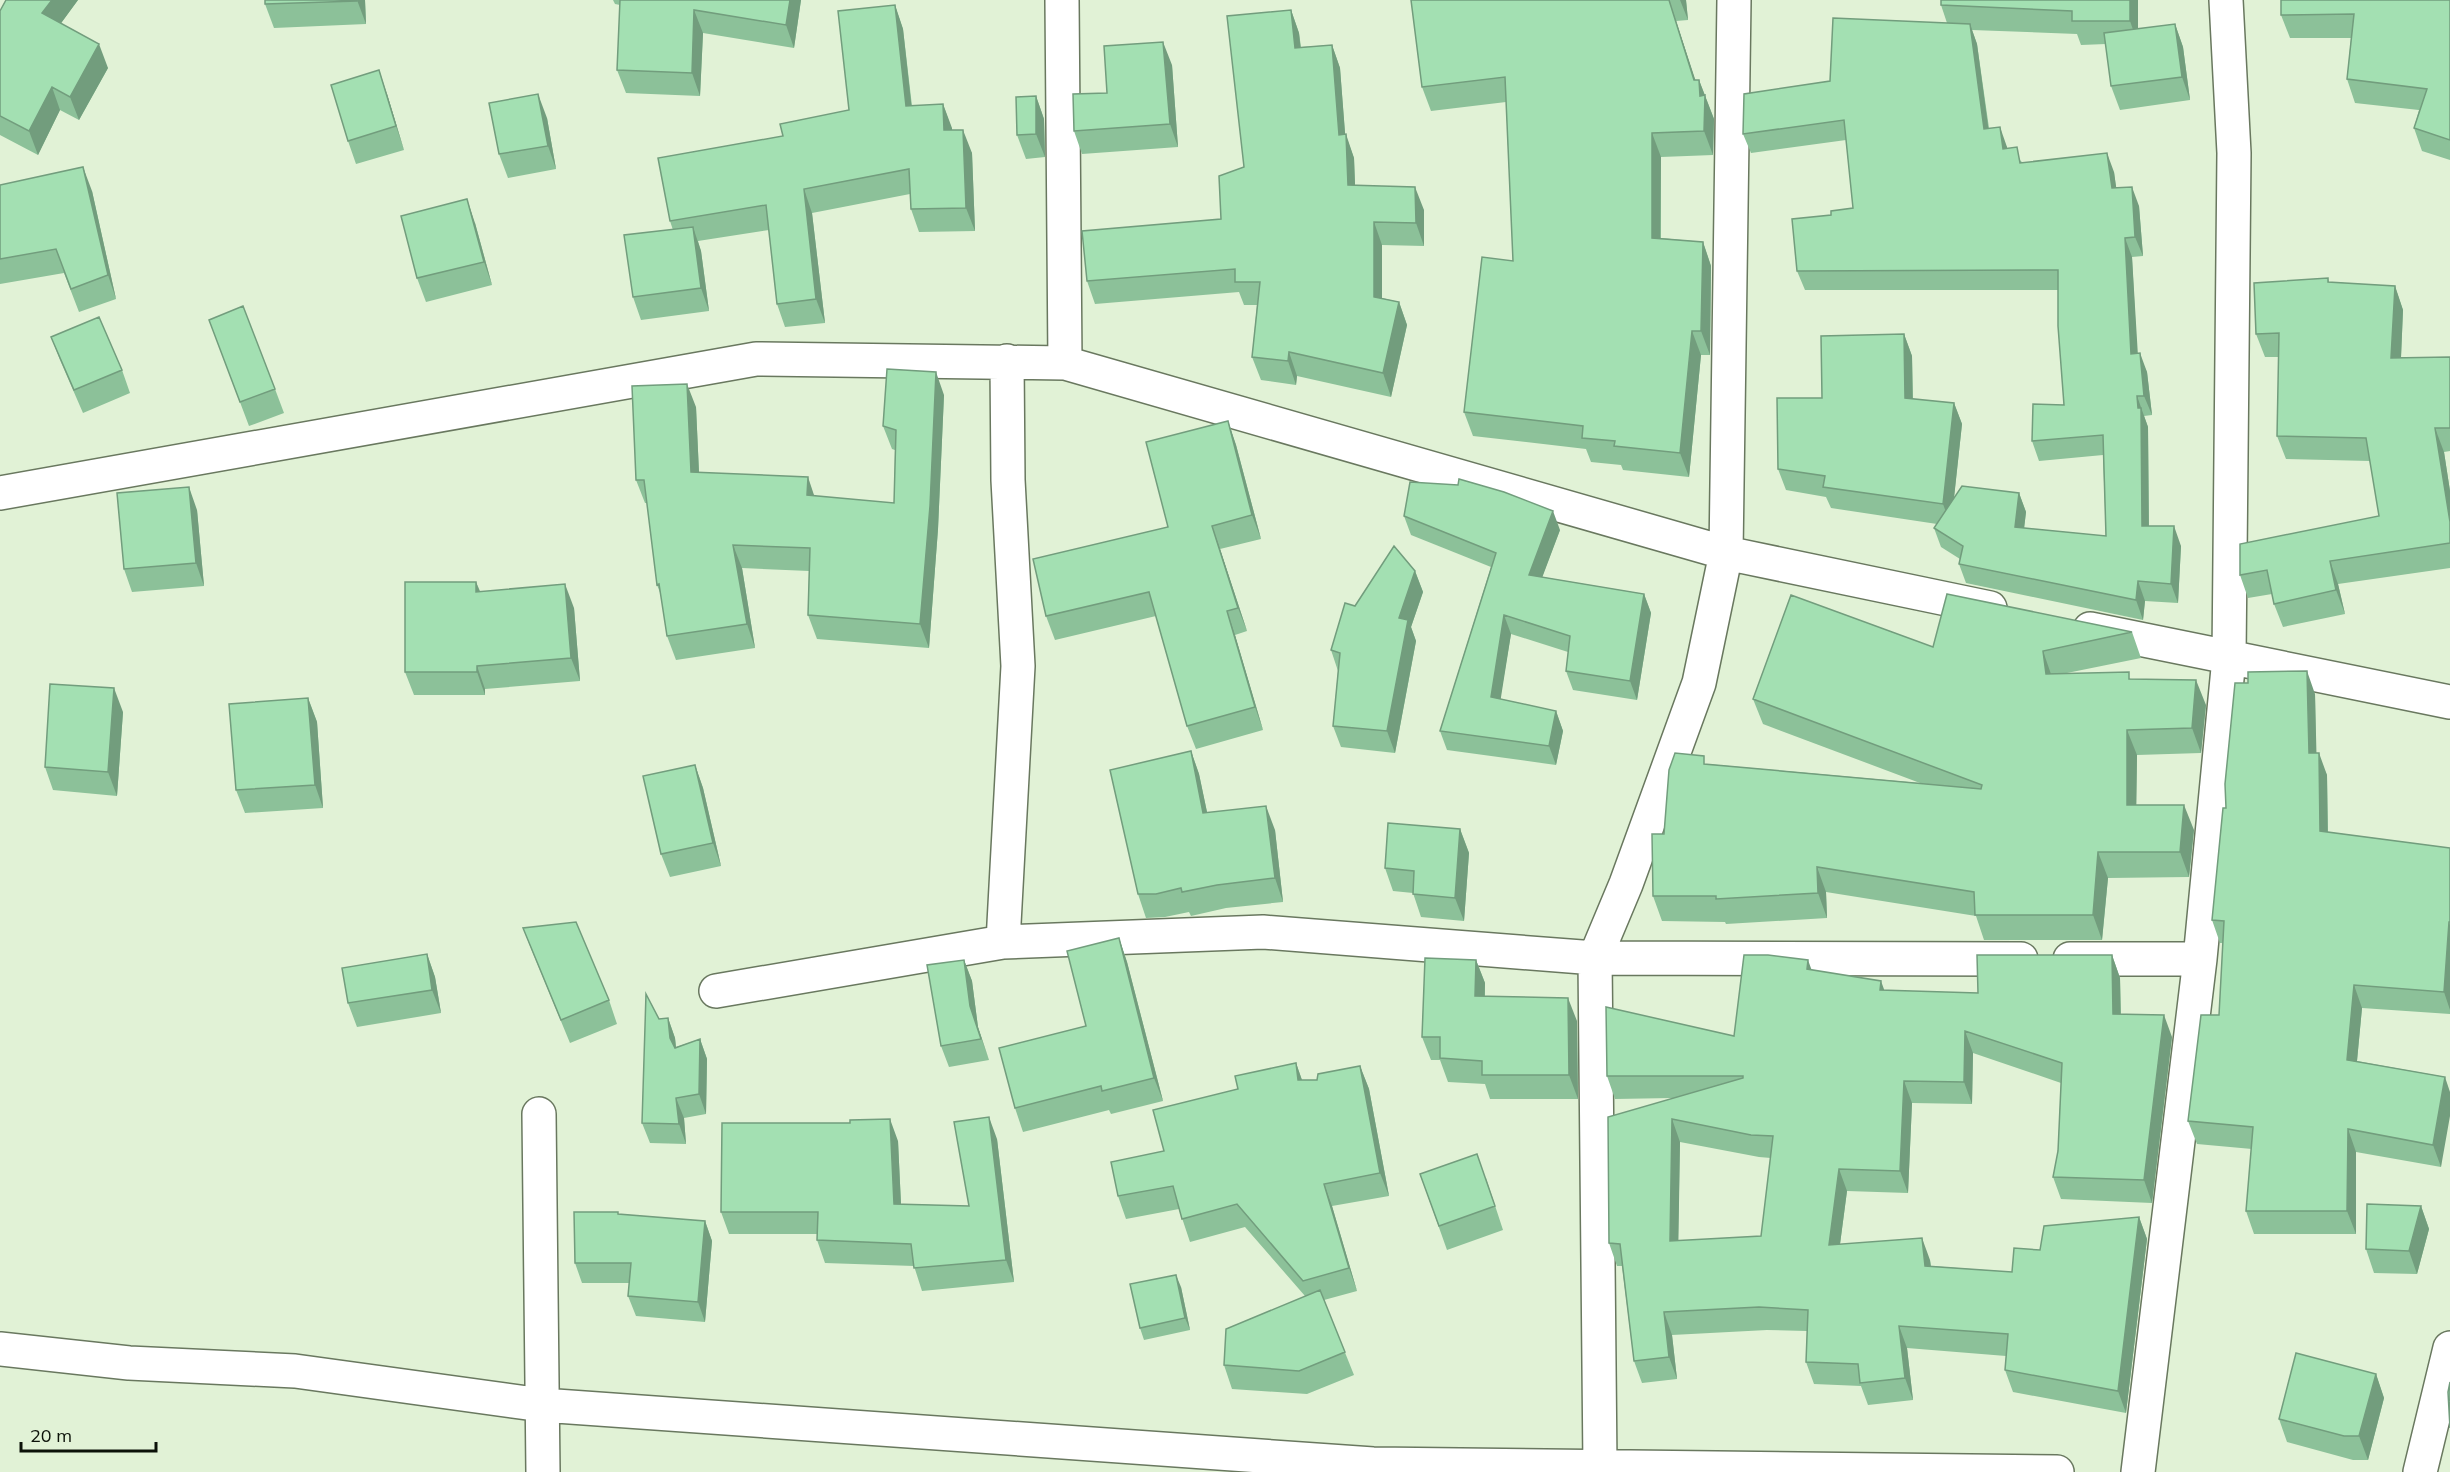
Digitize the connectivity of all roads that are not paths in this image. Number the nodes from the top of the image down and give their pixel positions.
1 (1062, 0) edge
2 (1734, 0) edge
3 (2226, 0) edge
4 (1007, 362) junction
5 (1065, 363) junction
6 (0, 493) edge
7 (1726, 553) junction
8 (2018, 614) edge
9 (2065, 624) edge
10 (2229, 658) junction
11 (2450, 702) edge
12 (1003, 942) junction
13 (1595, 958) junction
14 (2200, 959) junction
15 (716, 991) dead end
16 (539, 1114) dead end
17 (2450, 1348) edge
18 (0, 1349) edge
19 (542, 1405) junction
20 (1600, 1466) junction
21 (543, 1472) edge
22 (2057, 1472) edge
23 (2138, 1472) edge
24 (2420, 1472) edge

1 - 5 street
2 - 7 street
3 - 10 street
4 - 5 street
4 - 6 street
4 - 12 street
5 - 7 street
7 - 8 street
7 - 13 street
9 - 10 street
10 - 11 street
10 - 14 street
12 - 13 street
12 - 15 street
13 - 14 street
13 - 20 street
14 - 23 street
16 - 19 street
17 - 24 street
18 - 19 street
19 - 20 street
19 - 21 street
20 - 22 street

